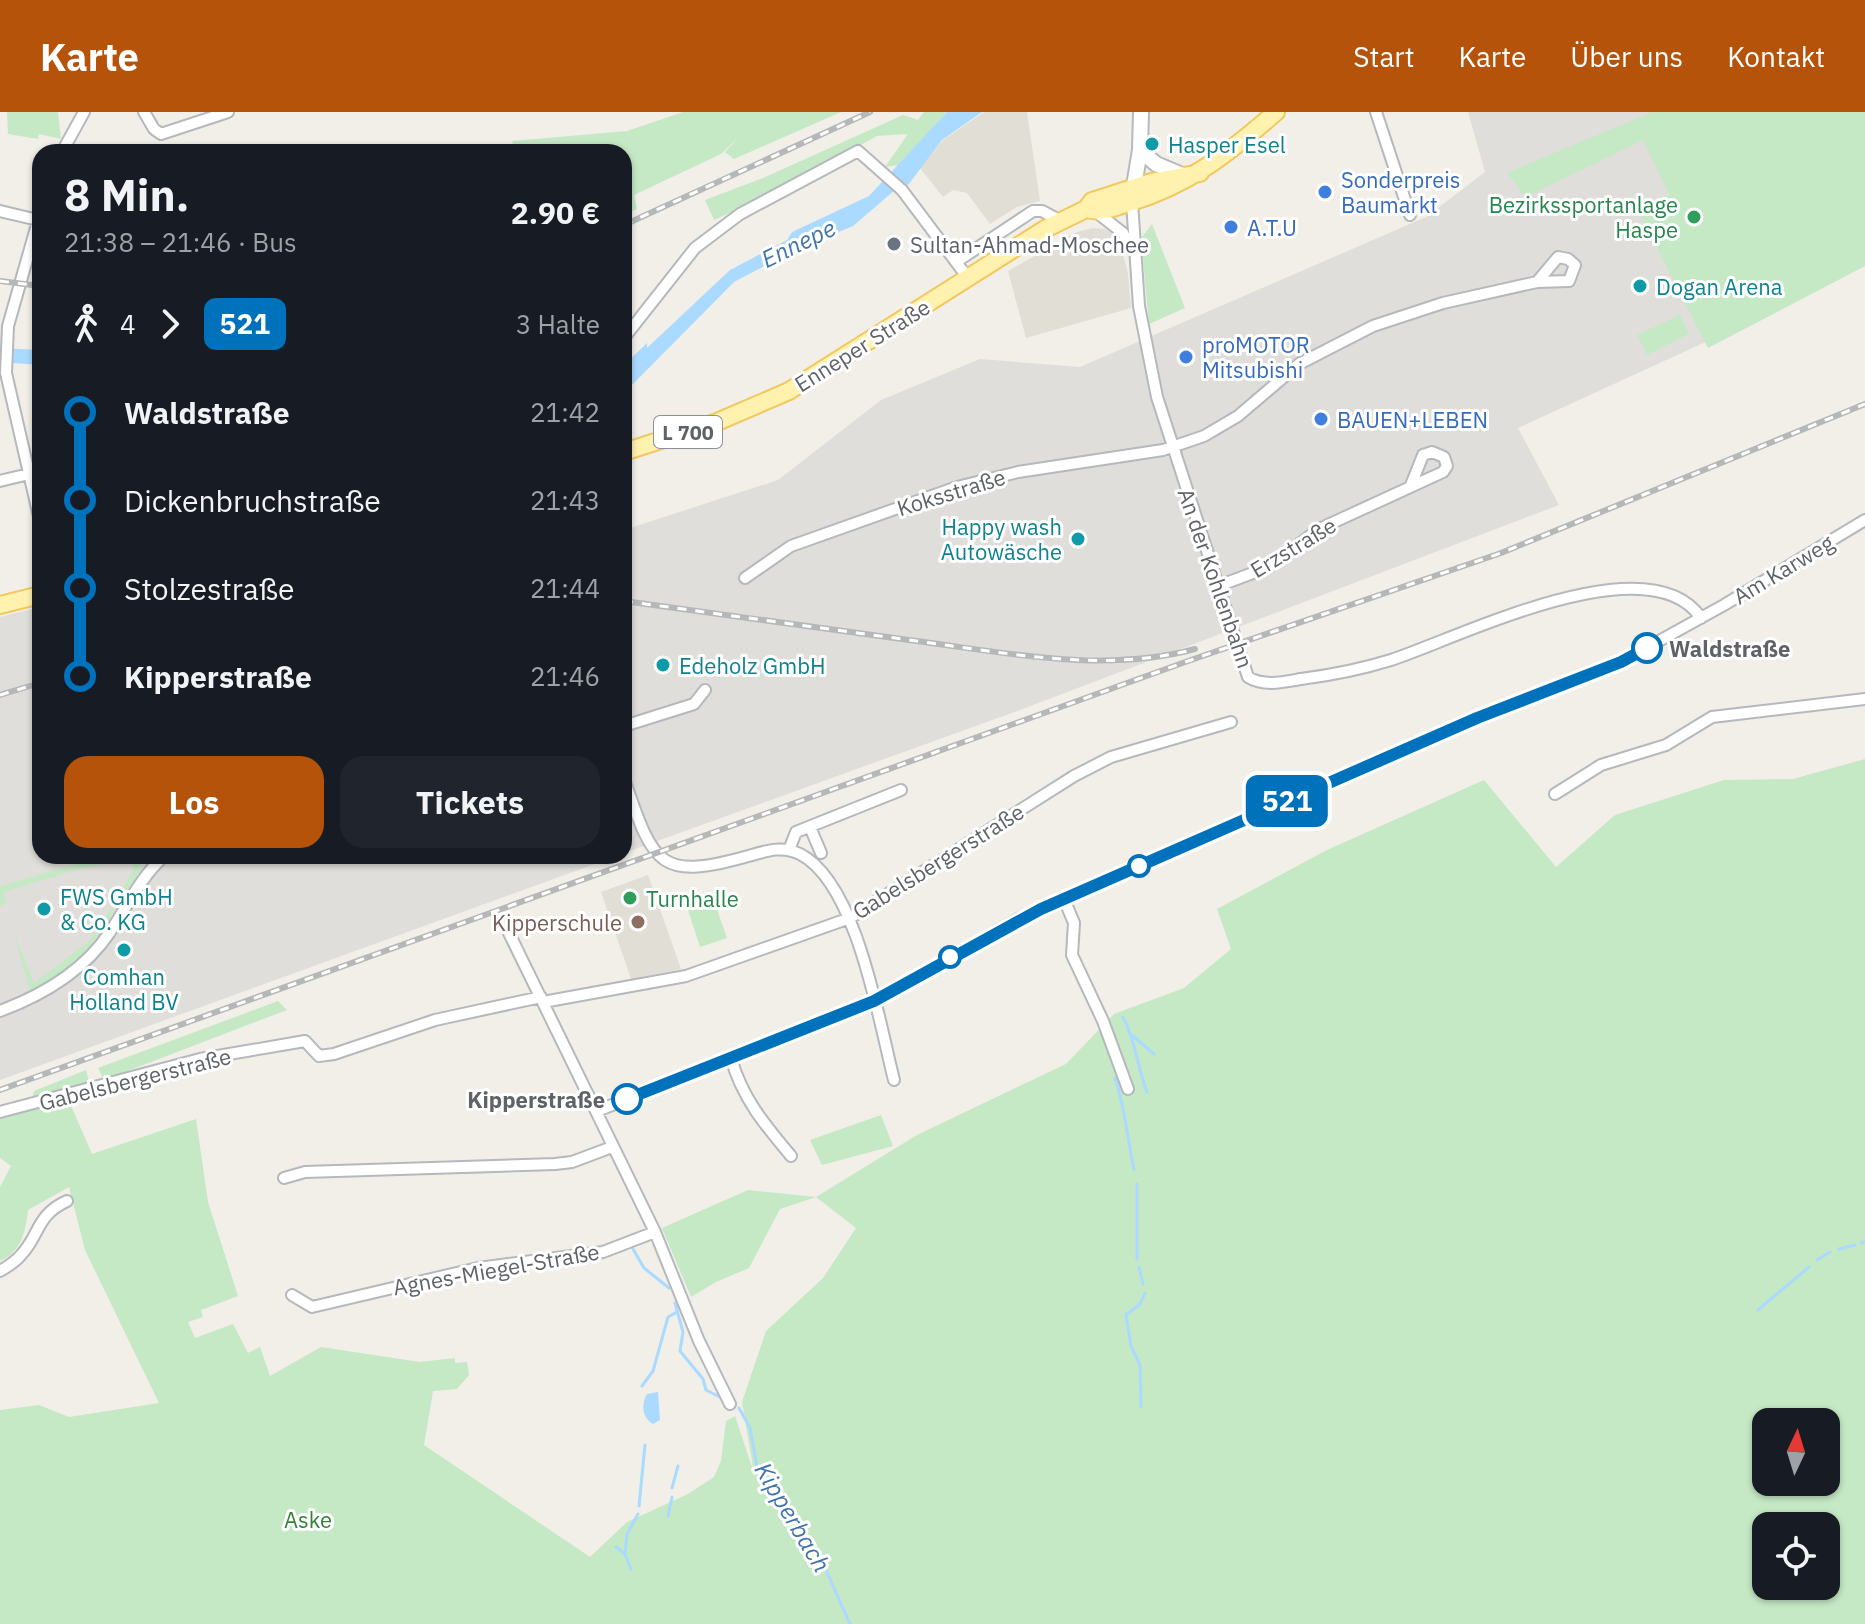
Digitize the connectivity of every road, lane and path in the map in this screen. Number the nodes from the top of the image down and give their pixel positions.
1 (84, 112) edge
2 (144, 112) edge
3 (228, 112) edge
4 (1141, 112) edge
5 (1276, 112) edge
6 (1376, 112) edge
7 (66, 144) edge
8 (1140, 150) junction
9 (1200, 173) junction
10 (1182, 175) junction
11 (1132, 195) junction
12 (1090, 210) junction
13 (0, 211) edge
14 (1410, 215) dead end
15 (32, 216) edge
16 (1059, 220) junction
17 (32, 241) edge
18 (1132, 249) junction
19 (956, 262) junction
20 (968, 278) junction
21 (1537, 282) dead end
22 (632, 328) edge
23 (5, 333) edge
24 (1172, 447) junction
25 (632, 449) edge
26 (29, 474) junction
27 (0, 481) edge
28 (1411, 485) dead end
29 (32, 487) edge
30 (1865, 520) edge
31 (745, 578) dead end
32 (1218, 586) junction
33 (32, 597) edge
34 (0, 605) edge
35 (1701, 618) junction
36 (705, 690) dead end
37 (1865, 699) edge
38 (1231, 722) dead end
39 (632, 723) edge
40 (901, 790) dead end
41 (1555, 794) dead end
42 (632, 801) edge
43 (810, 827) junction
44 (789, 850) junction
45 (821, 853) dead end
46 (156, 864) edge
47 (1064, 899) junction
48 (850, 918) junction
49 (509, 933) dead end
50 (542, 999) junction
51 (874, 1001) junction
52 (0, 1011) edge
53 (731, 1058) junction
54 (894, 1080) dead end
55 (1128, 1089) dead end
56 (597, 1111) junction
57 (0, 1112) edge
58 (612, 1147) junction
59 (791, 1156) dead end
60 (284, 1178) dead end
61 (67, 1201) dead end
62 (655, 1232) junction
63 (0, 1271) edge
64 (292, 1295) dead end
65 (730, 1404) dead end

1 - 7 street
2 - 3 street
4 - 8 main road
5 - 9 main road, Enneper Straße / L 700
6 - 14 street
8 - 10 main road
8 - 11 main road
9 - 10 main road, Enneper Straße / L 700
9 - 11 main road, Enneper Straße / L 700
10 - 11 main road, Enneper Straße / L 700
11 - 12 main road, Enneper Straße / L 700
11 - 18 street, An der Kohlenbahn
12 - 16 main road, Enneper Straße / L 700
12 - 18 street
13 - 15 street
16 - 19 street
16 - 20 main road, Enneper Straße / L 700
17 - 23 street
18 - 24 street, An der Kohlenbahn
19 - 20 street
19 - 22 street
20 - 25 main road, Enneper Straße / L 700
21 - 24 street, Koksstraße
23 - 26 street
24 - 31 street, Koksstraße
24 - 32 street, An der Kohlenbahn
26 - 27 street
26 - 29 street
28 - 32 street, Erzstraße
30 - 35 street, Am Karweg
32 - 35 street, An der Kohlenbahn
33 - 34 main road
35 - 47 street, Am Karweg
36 - 39 street
37 - 41 street
38 - 48 street, Gabelsbergerstraße
40 - 43 street
42 - 44 street
43 - 44 street
43 - 45 street
44 - 48 street
46 - 52 street
47 - 51 street, Am Karweg
47 - 55 street
48 - 50 street, Gabelsbergerstraße
48 - 51 street
49 - 50 street
50 - 56 street
50 - 57 street, Gabelsbergerstraße
51 - 53 street, Am Karweg
51 - 54 street
53 - 56 street, Am Karweg
53 - 59 street
56 - 58 street
58 - 60 street
58 - 62 street
61 - 63 street
62 - 64 street, Agnes-Miegel-Straße
62 - 65 street

